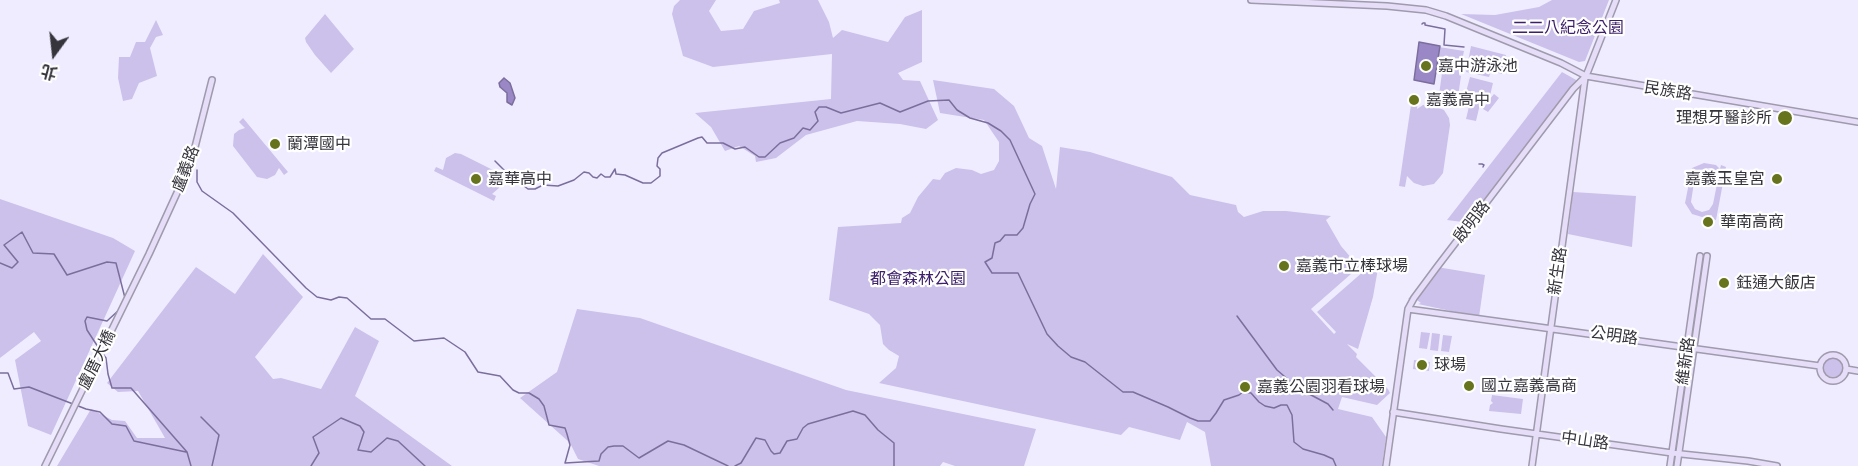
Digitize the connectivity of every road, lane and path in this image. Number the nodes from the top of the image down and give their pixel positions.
1 (1251, 0) edge
2 (1616, 0) edge
3 (1586, 76) junction
4 (212, 80) dead end
5 (1858, 122) edge
6 (149, 255) joint
7 (1704, 256) dead end
8 (1408, 309) junction
9 (1550, 328) junction
10 (1691, 347) junction
11 (1820, 366) junction
12 (1846, 369) junction
13 (1858, 371) edge
14 (1393, 412) junction
15 (1536, 434) junction
16 (1676, 453) junction
17 (45, 466) edge
18 (1386, 466) edge
19 (1532, 466) edge
20 (1670, 466) edge
21 (1677, 466) edge
22 (1777, 466) edge

1 - 3 street, 民族路
2 - 3 street, 啟明路
3 - 5 street, 民族路
3 - 8 street, 啟明路
3 - 9 street, 新生路
4 - 6 street, 盧義路
6 - 17 street, 盧厝大橋
7 - 10 street, 維新路
8 - 9 street, 公明路
8 - 14 street, 啟明路
9 - 10 street, 公明路
9 - 15 street, 新生路
10 - 11 street, 公明路
10 - 16 street, 維新路
11 - 12 street, 公明路
11 - 12 street, 公明路
12 - 13 street, 公明路
14 - 15 street, 中山路
14 - 18 street, 啟明路
15 - 16 street, 中山路
15 - 19 street, 新生路
16 - 20 street, 維新路
16 - 21 street, 維新路
16 - 22 street, 中山路

